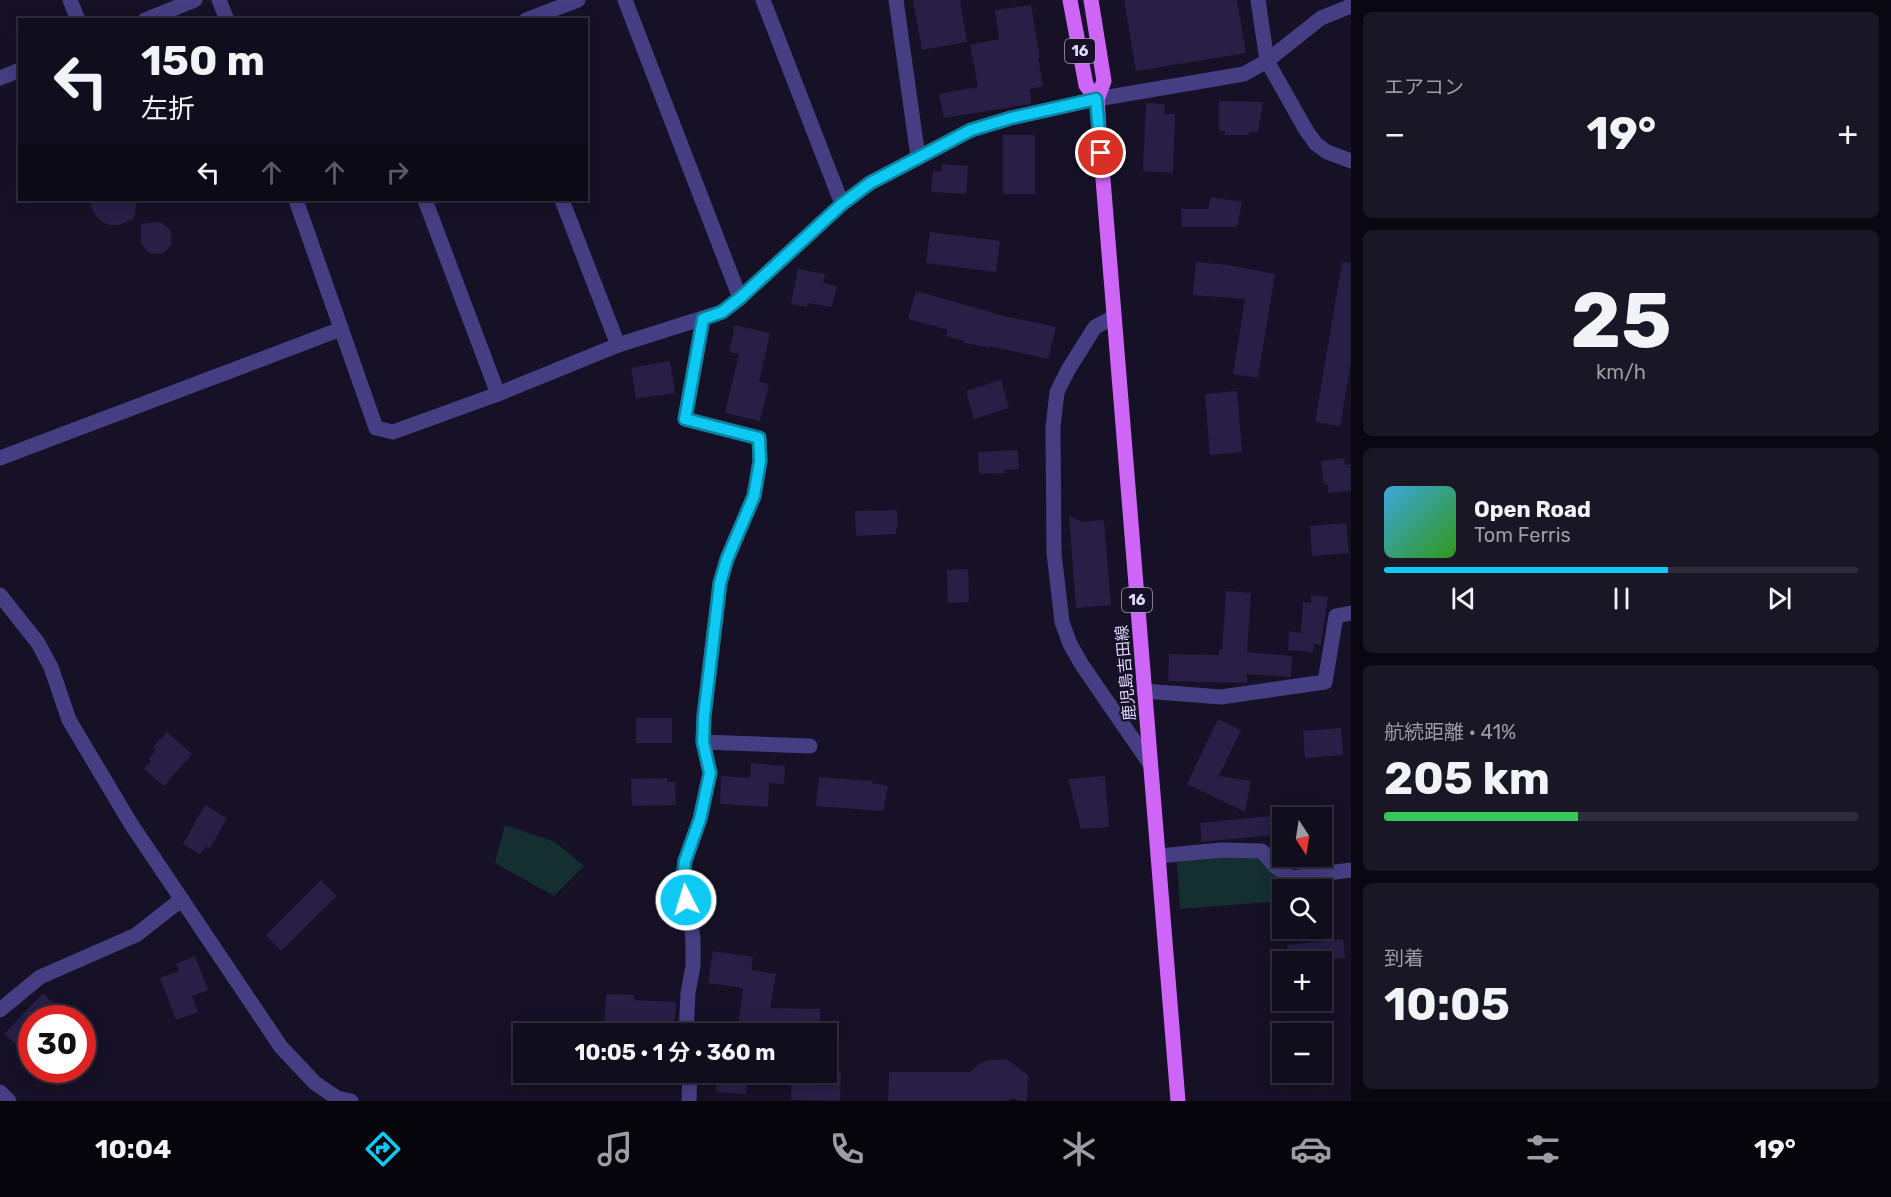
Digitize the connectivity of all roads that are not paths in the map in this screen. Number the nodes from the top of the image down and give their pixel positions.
1 (70, 0) edge
2 (195, 0) edge
3 (219, 0) edge
4 (578, 0) edge
5 (625, 0) edge
6 (763, 0) edge
7 (896, 0) edge
8 (1070, 0) edge
9 (1091, 0) edge
10 (1258, 0) edge
11 (561, 3) edge
12 (1351, 6) edge
13 (77, 18) edge
14 (150, 18) edge
15 (226, 18) edge
16 (530, 18) edge
17 (1267, 61) junction
18 (18, 71) edge
19 (0, 78) edge
20 (1096, 99) junction
21 (918, 157) junction
22 (1351, 161) edge
23 (296, 201) edge
24 (425, 201) edge
25 (562, 201) edge
26 (842, 204) junction
27 (740, 298) junction
28 (1114, 317) junction
29 (703, 319) junction
30 (341, 329) junction
31 (618, 345) junction
32 (498, 394) junction
33 (0, 458) edge
34 (0, 595) edge
35 (1351, 613) edge
36 (1144, 691) junction
37 (703, 742) junction
38 (810, 746) dead end
39 (1150, 764) junction
40 (1158, 856) junction
41 (1351, 870) edge
42 (182, 899) junction
43 (0, 1010) edge
44 (687, 1023) edge
45 (690, 1083) edge
46 (0, 1092) edge
47 (9, 1101) edge
48 (351, 1101) edge
49 (689, 1101) edge
50 (1178, 1101) edge

1 - 13 street
2 - 14 street
3 - 15 street
4 - 11 street
5 - 27 street
6 - 26 street
7 - 21 street
8 - 20 main road, 鹿児島吉田線 / 16
9 - 20 main road, 鹿児島吉田線 / 16
10 - 17 street
11 - 16 street
12 - 17 street
17 - 20 street
17 - 22 street
18 - 19 street
20 - 21 street
20 - 28 main road, 鹿児島吉田線 / 16
21 - 26 street
23 - 30 street
24 - 32 street
25 - 31 street
26 - 27 street
27 - 29 street
28 - 36 main road, 鹿児島吉田線 / 16
28 - 39 street
29 - 31 street
29 - 37 street
30 - 32 street
30 - 33 street
31 - 32 street
34 - 42 street
35 - 36 street
36 - 39 main road, 鹿児島吉田線 / 16
37 - 38 street
37 - 44 street
39 - 40 main road, 鹿児島吉田線 / 16
40 - 41 street
40 - 50 main road, 鹿児島吉田線 / 16
42 - 43 street
42 - 48 street
45 - 49 street
46 - 47 street

